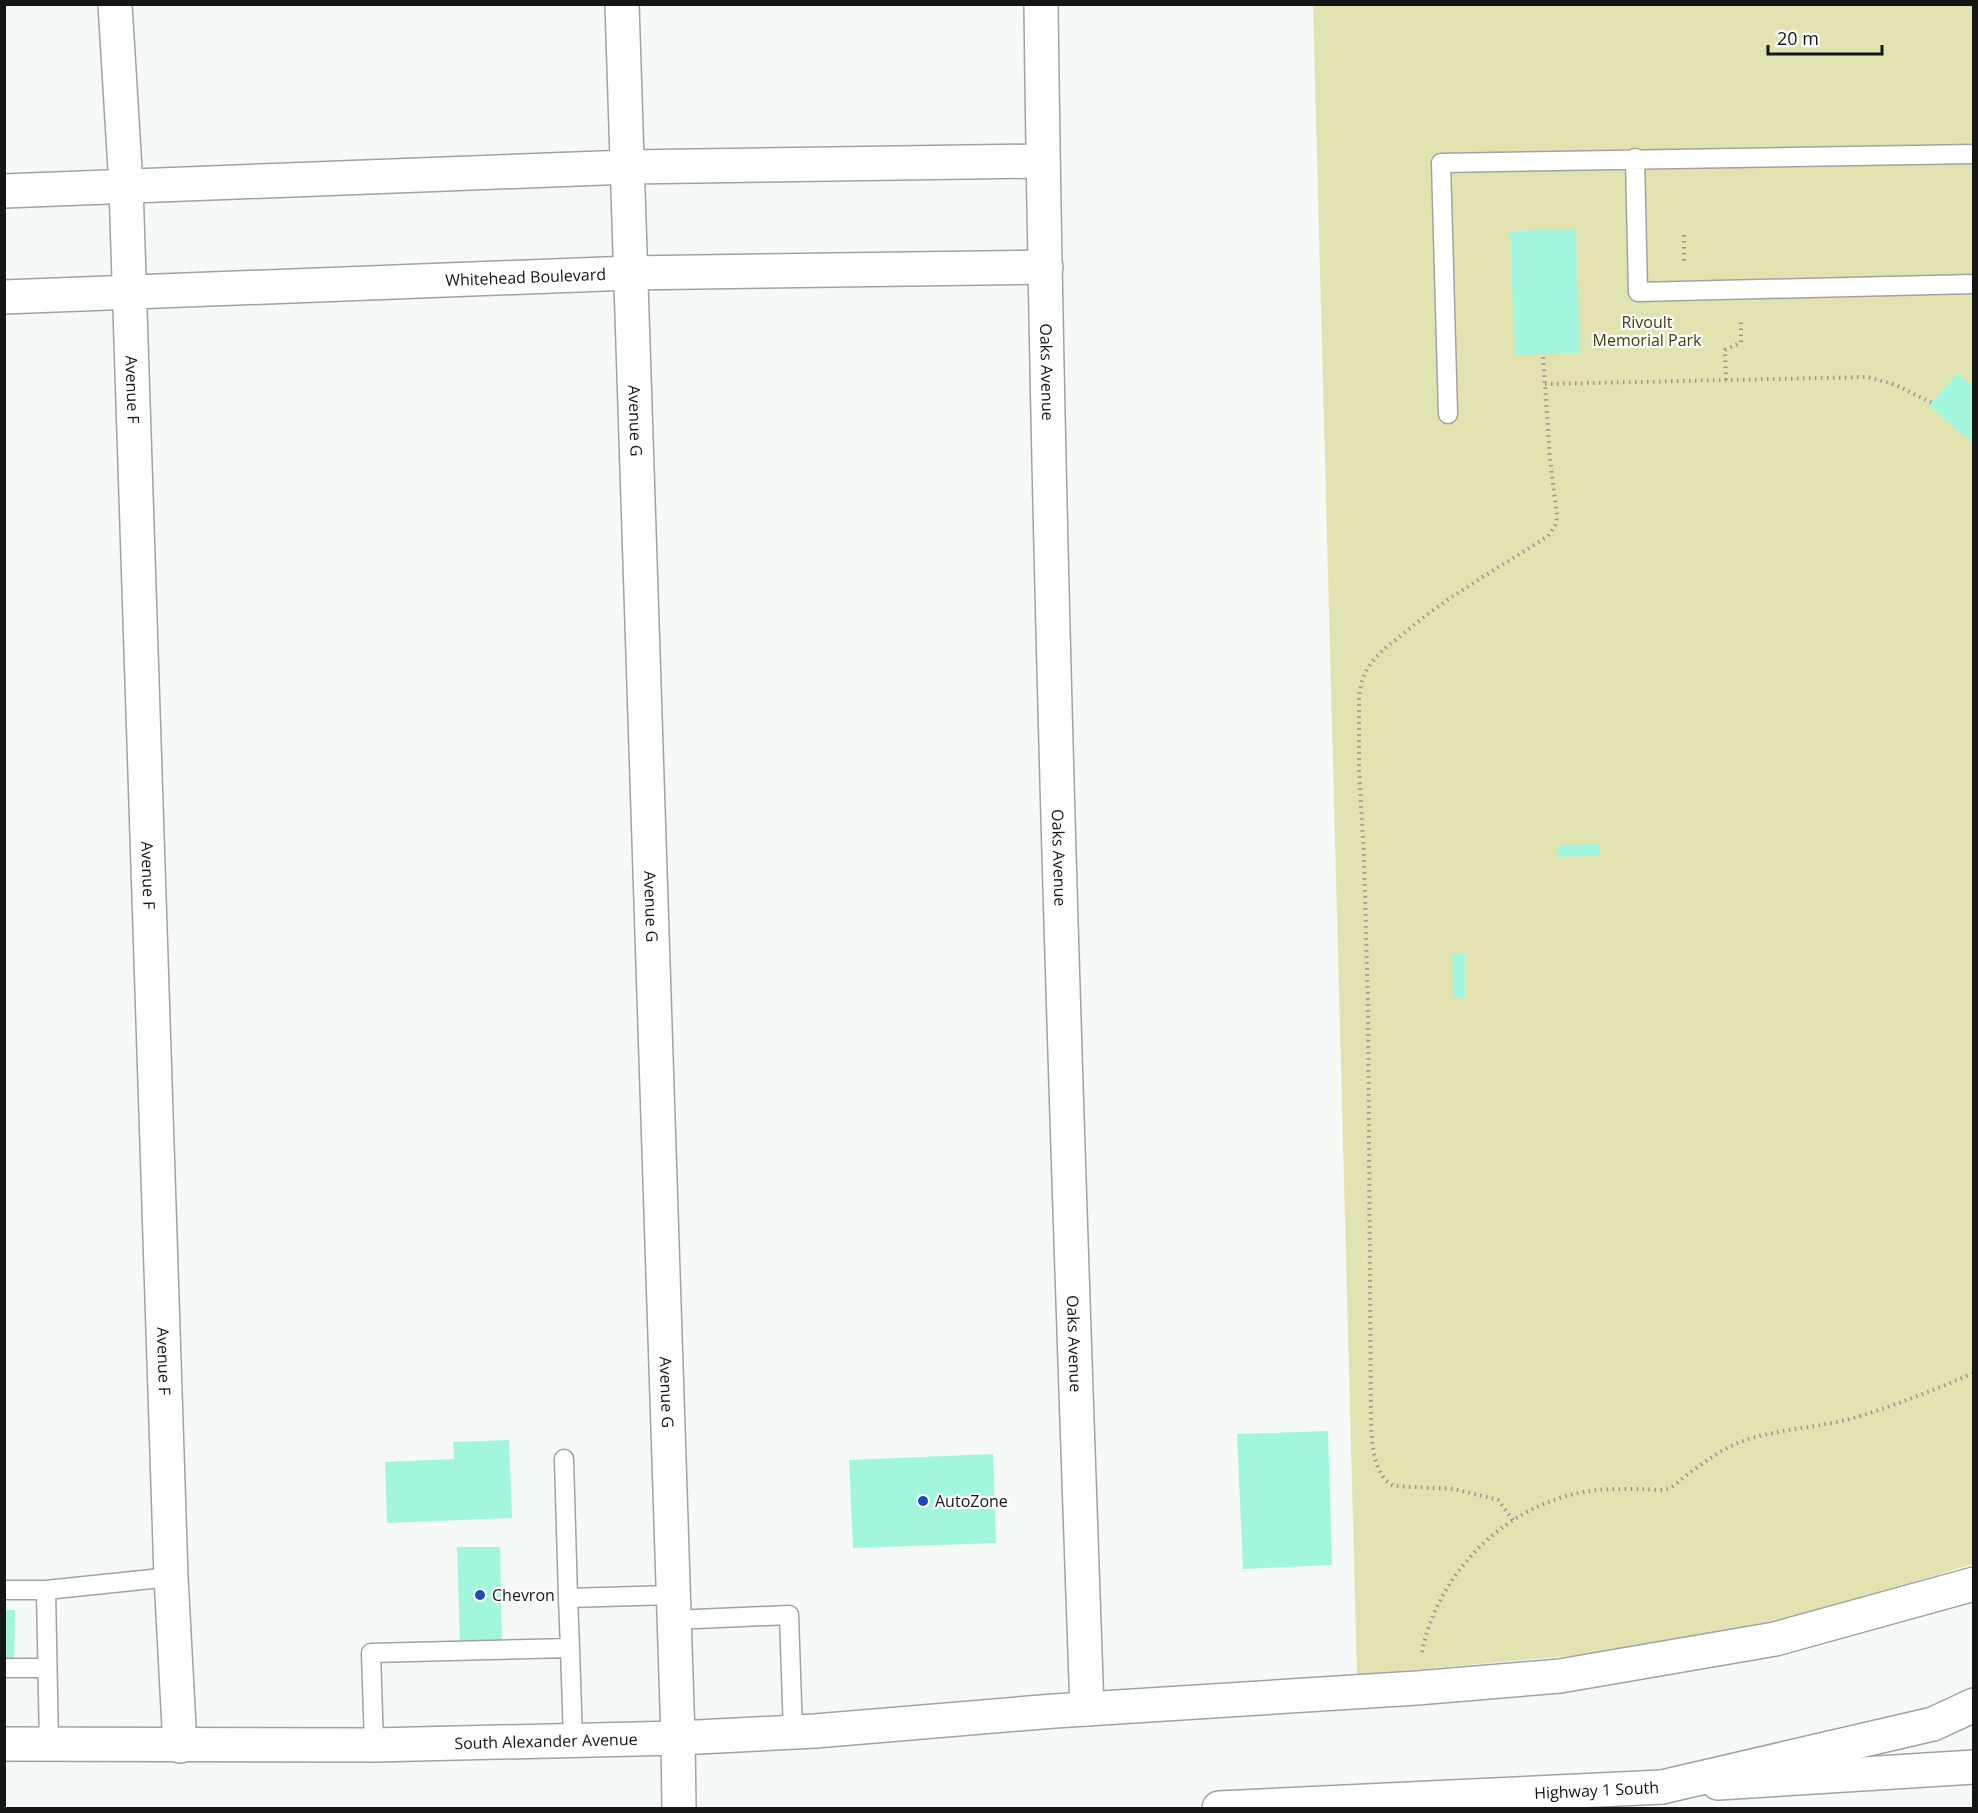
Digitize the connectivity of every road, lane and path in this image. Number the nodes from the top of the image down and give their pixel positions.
1 (115, 4) edge
2 (622, 4) edge
3 (1041, 4) edge
4 (1974, 154) edge
5 (1635, 158) junction
6 (1043, 161) junction
7 (627, 167) junction
8 (126, 186) junction
9 (4, 191) edge
10 (1046, 267) junction
11 (630, 273) junction
12 (1974, 284) edge
13 (129, 292) junction
14 (4, 297) edge
15 (1741, 342) dead end
16 (1543, 354) dead end
17 (1726, 380) junction
18 (1545, 384) junction
19 (1932, 403) dead end
20 (1448, 414) dead end
21 (1974, 1373) edge
22 (564, 1459) dead end
23 (1513, 1520) junction
24 (171, 1577) junction
25 (1974, 1584) edge
26 (4, 1590) edge
27 (46, 1590) junction
28 (568, 1598) junction
29 (673, 1608) junction
30 (570, 1648) junction
31 (4, 1668) edge
32 (47, 1668) junction
33 (1417, 1688) junction
34 (1974, 1705) edge
35 (1087, 1709) junction
36 (793, 1733) junction
37 (678, 1738) junction
38 (573, 1740) junction
39 (4, 1744) edge
40 (48, 1745) junction
41 (374, 1745) junction
42 (180, 1746) junction
43 (1974, 1767) edge
44 (1662, 1787) junction
45 (680, 1809) edge
46 (1219, 1809) edge

1 - 8 main road, Avenue F
2 - 7 main road, Avenue G
3 - 6 main road, Oaks Avenue
4 - 5 lane
5 - 12 lane
5 - 20 lane
6 - 7 main road
6 - 10 main road, Oaks Avenue
7 - 8 main road
7 - 11 main road, Avenue G
8 - 9 main road
8 - 13 main road, Avenue F
10 - 11 main road, Whitehead Boulevard
10 - 35 main road, Oaks Avenue
11 - 13 main road, Whitehead Boulevard
11 - 29 main road, Avenue G
13 - 14 main road, Whitehead Boulevard
13 - 24 main road, Avenue F
15 - 17 path
16 - 18 path
17 - 18 path
17 - 19 path
18 - 23 path
21 - 23 path
22 - 28 lane
23 - 33 path
24 - 27 lane
24 - 42 main road, Avenue F
25 - 33 main road, South Alexander Avenue
26 - 27 lane
27 - 32 lane
28 - 29 lane
28 - 30 lane
29 - 36 lane
29 - 37 main road, Avenue G
30 - 38 lane
30 - 41 lane
31 - 32 lane
32 - 40 lane
33 - 35 main road, South Alexander Avenue
34 - 44 main road
35 - 36 main road, South Alexander Avenue
36 - 37 main road, South Alexander Avenue
37 - 38 main road, South Alexander Avenue
37 - 45 main road, Avenue G
38 - 41 main road, South Alexander Avenue
39 - 40 main road, South Alexander Avenue
40 - 42 main road, South Alexander Avenue
41 - 42 main road, South Alexander Avenue
43 - 44 main road, Highway 1 South
44 - 46 main road, Highway 1 South

